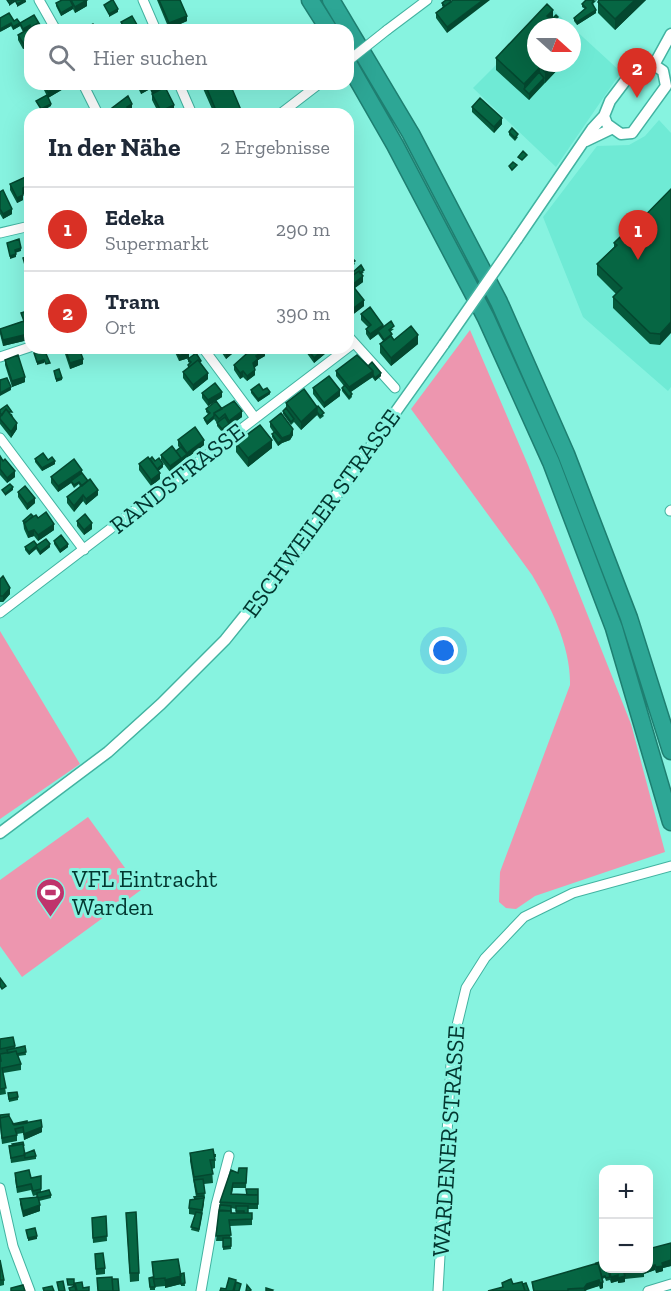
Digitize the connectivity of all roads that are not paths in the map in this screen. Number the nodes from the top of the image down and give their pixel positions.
1 (39, 0) edge
2 (143, 0) edge
3 (310, 0) edge
4 (332, 0) edge
5 (427, 0) edge
6 (53, 24) edge
7 (153, 24) edge
8 (325, 24) edge
9 (346, 24) edge
10 (671, 34) edge
11 (354, 37) edge
12 (354, 57) edge
13 (654, 65) junction
14 (354, 73) edge
15 (86, 90) edge
16 (182, 90) edge
17 (310, 90) edge
18 (95, 108) edge
19 (189, 108) edge
20 (288, 108) edge
21 (604, 117) junction
22 (611, 129) junction
23 (586, 141) junction
24 (24, 227) edge
25 (0, 233) edge
26 (354, 343) edge
27 (24, 349) edge
28 (207, 354) edge
29 (334, 354) edge
30 (0, 357) edge
31 (395, 388) dead end
32 (255, 418) junction
33 (0, 438) edge
34 (84, 550) junction
35 (0, 613) edge
36 (671, 752) edge
37 (671, 822) edge
38 (0, 833) edge
39 (671, 866) edge
40 (230, 1156) dead end
41 (0, 1188) edge
42 (671, 1284) edge
43 (30, 1291) edge
44 (201, 1291) edge
45 (438, 1291) edge
46 (648, 1291) edge

1 - 6 street
2 - 7 street
3 - 8 highway
4 - 9 highway
5 - 12 street, bridge
10 - 13 street
11 - 36 highway
13 - 21 street, ESCHWEILER STRASSE
13 - 22 street, ESCHWEILER STRASSE
14 - 37 highway
15 - 18 street
16 - 19 street
17 - 20 street
21 - 22 street
21 - 23 street, ESCHWEILER STRASSE
22 - 23 street, ESCHWEILER STRASSE
23 - 38 street, ESCHWEILER STRASSE, bridge
24 - 25 street
26 - 31 street
27 - 30 street
28 - 32 street
29 - 32 street, RANDSTRASSE
32 - 34 street, RANDSTRASSE
33 - 34 street
34 - 35 street, RANDSTRASSE
39 - 45 street, WARDENER STRASSE
40 - 44 street
41 - 43 street
42 - 46 street

